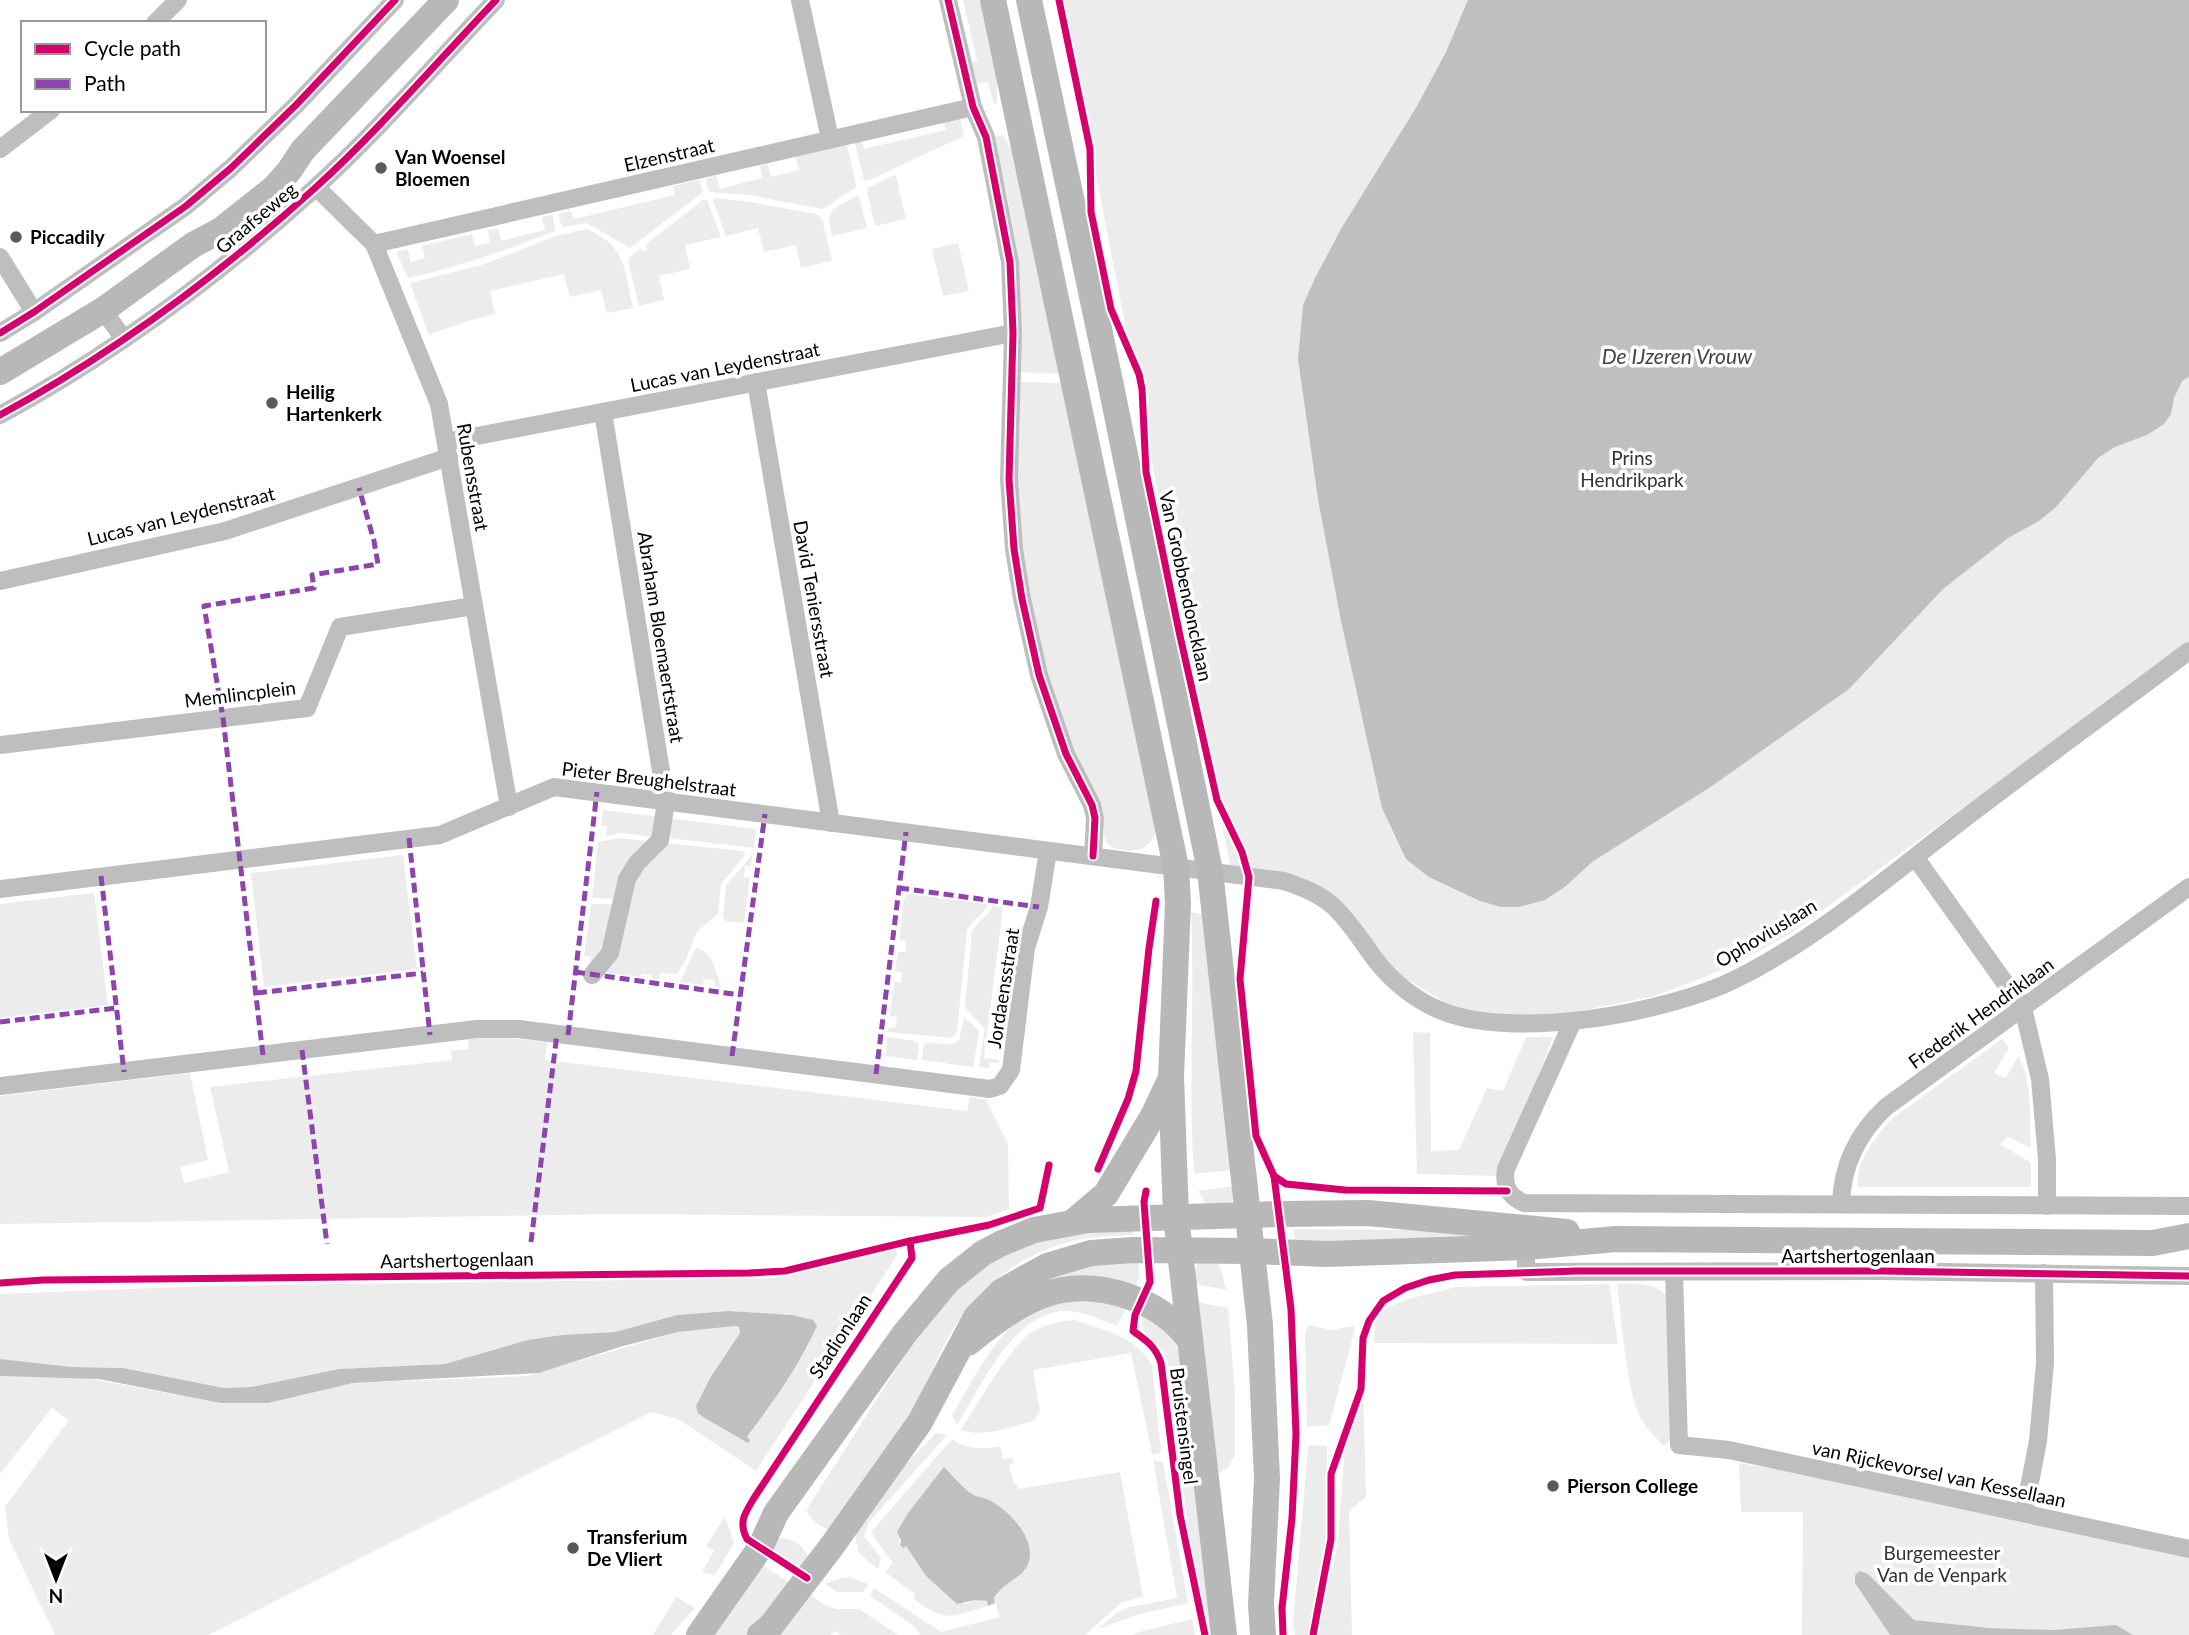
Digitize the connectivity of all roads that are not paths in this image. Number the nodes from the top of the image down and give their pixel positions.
1 (178, 0) edge
2 (395, 0) edge
3 (446, 0) edge
4 (496, 0) edge
5 (800, 0) edge
6 (948, 0) edge
7 (993, 0) edge
8 (1029, 0) edge
9 (157, 21) edge
10 (973, 107) junction
11 (48, 112) edge
12 (830, 139) junction
13 (0, 149) edge
14 (316, 187) junction
15 (374, 244) junction
16 (0, 257) edge
17 (103, 310) junction
18 (34, 313) junction
19 (0, 333) edge
20 (1013, 333) junction
21 (124, 339) junction
22 (0, 372) edge
23 (756, 382) junction
24 (603, 412) junction
25 (0, 415) edge
26 (447, 450) junction
27 (0, 581) edge
28 (474, 606) junction
29 (2189, 651) edge
30 (0, 745) edge
31 (666, 802) junction
32 (509, 807) junction
33 (831, 822) junction
34 (1048, 851) junction
35 (1093, 856) junction
36 (1915, 857) junction
37 (1177, 867) junction
38 (1210, 871) junction
39 (2189, 887) edge
40 (0, 889) edge
41 (592, 975) dead end
42 (2023, 1008) junction
43 (1573, 1021) junction
44 (1171, 1077) junction
45 (0, 1086) edge
46 (1841, 1204) junction
47 (2047, 1206) junction
48 (2189, 1206) edge
49 (1248, 1214) junction
50 (1177, 1217) junction
51 (1073, 1222) junction
52 (2189, 1236) edge
53 (1616, 1239) junction
54 (2152, 1243) junction
55 (1526, 1247) junction
56 (1180, 1250) junction
57 (1253, 1251) junction
58 (2189, 1252) edge
59 (1674, 1272) junction
60 (2044, 1273) junction
61 (2189, 1276) edge
62 (1190, 1341) junction
63 (959, 1351) junction
64 (2024, 1513) junction
65 (2189, 1549) edge
66 (699, 1635) edge
67 (760, 1635) edge
68 (1224, 1635) edge
69 (1262, 1635) edge

1 - 9 street
2 - 18 street
3 - 17 main road, Graafseweg
4 - 14 street, Graafseweg
5 - 12 street
6 - 10 street
7 - 37 main road
8 - 38 main road, Van Grobbendoncklaan
10 - 12 street, Elzenstraat
10 - 20 street
11 - 13 street
12 - 15 street, Elzenstraat
14 - 15 street, Rubensstraat
14 - 21 street, Graafseweg
15 - 26 street, Rubensstraat
16 - 18 street
17 - 21 street
17 - 22 main road, Graafseweg
18 - 19 street
20 - 23 street, Lucas van Leydenstraat
20 - 35 street
21 - 25 street, Graafseweg
23 - 24 street, Lucas van Leydenstraat
23 - 33 street, David Teniersstraat
24 - 26 street, Lucas van Leydenstraat
24 - 31 street, Abraham Bloemaertstraat
26 - 27 street, Lucas van Leydenstraat
26 - 28 street, Rubensstraat
28 - 30 street, Memlincplein
28 - 32 street, Rubensstraat
29 - 36 street, Ophoviuslaan
31 - 32 street, Pieter Breughelstraat
31 - 33 street, Pieter Breughelstraat
31 - 41 street, Abraham Bloemaertstraat
32 - 40 street, Pieter Breughelstraat
33 - 34 street, Pieter Breughelstraat
34 - 35 street, Pieter Breughelstraat
34 - 45 street, Jordaensstraat
35 - 37 street, Pieter Breughelstraat
36 - 42 street
36 - 43 street, Ophoviuslaan
37 - 38 street, Pieter Breughelstraat
37 - 44 main road
38 - 43 street, Ophoviuslaan
38 - 49 main road, Van Grobbendoncklaan
39 - 42 street, Frederik Hendriklaan
42 - 46 street, Frederik Hendriklaan
42 - 47 street
43 - 46 street
44 - 50 main road
44 - 51 main road
46 - 47 street
47 - 48 street
49 - 50 main road
49 - 53 main road, Aartshertogenlaan
49 - 57 main road
50 - 51 main road
50 - 56 main road, Bruistensingel
51 - 66 main road
52 - 54 main road, Aartshertogenlaan
53 - 54 main road, Aartshertogenlaan
53 - 55 main road, Aartshertogenlaan
54 - 58 main road, Aartshertogenlaan
55 - 57 main road, Aartshertogenlaan
55 - 59 street, Aartshertogenlaan
56 - 57 main road
56 - 62 main road, Bruistensingel
56 - 63 main road
57 - 69 main road
59 - 60 street, Aartshertogenlaan
59 - 64 street, van Rijckevorsel van Kessellaan
60 - 61 street, Aartshertogenlaan
60 - 64 street
62 - 63 main road
62 - 68 main road, Bruistensingel
63 - 67 main road
64 - 65 street, van Rijckevorsel van Kessellaan

